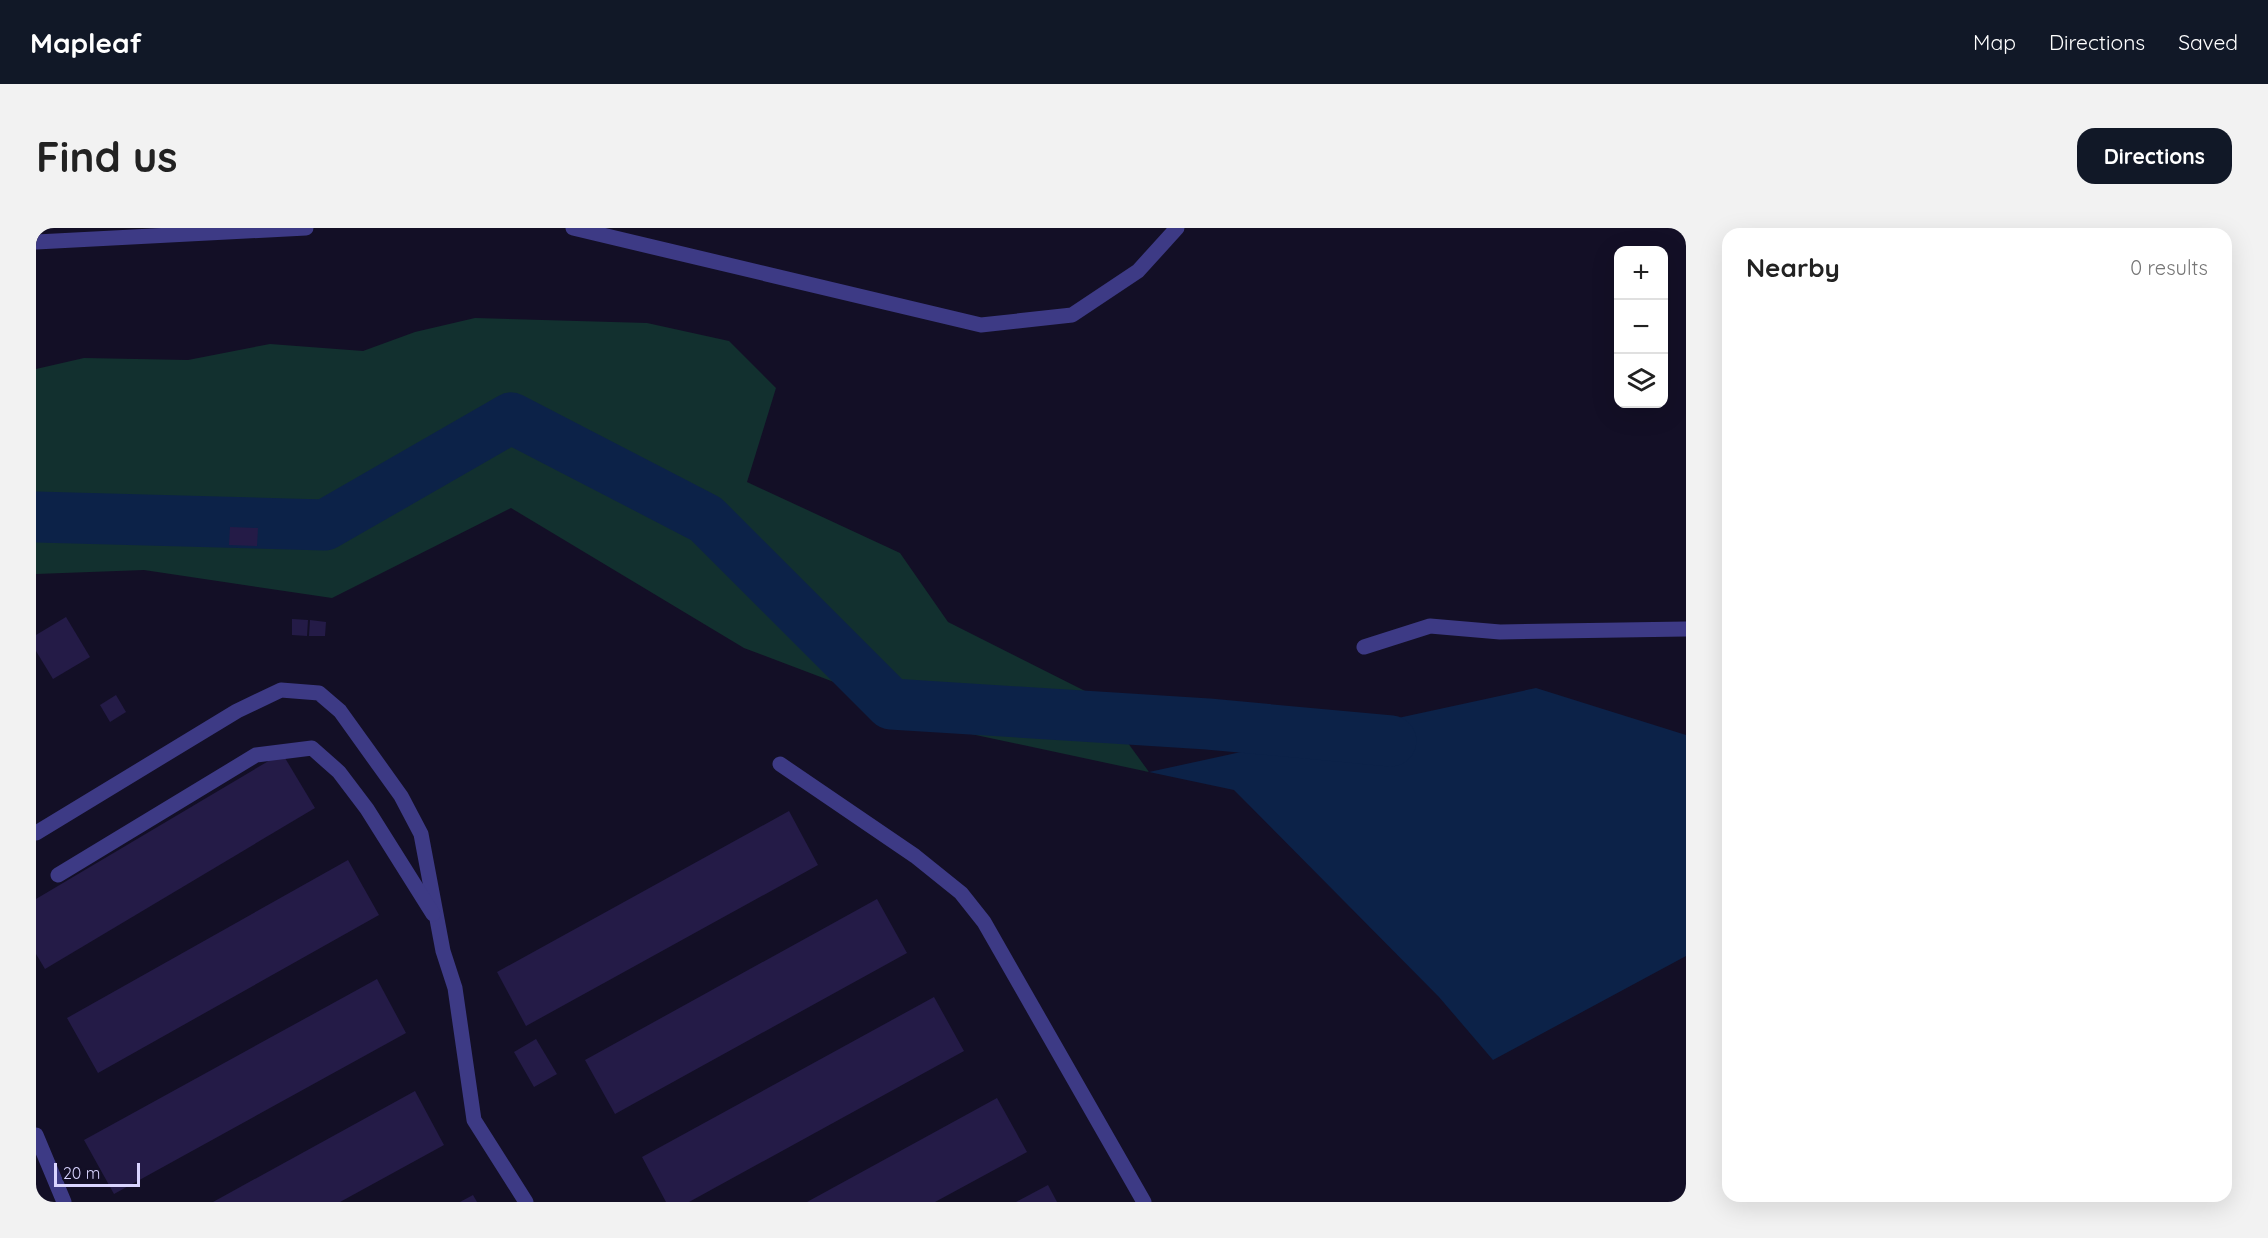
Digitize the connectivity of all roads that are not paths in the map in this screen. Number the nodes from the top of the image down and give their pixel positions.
1 (306, 228) edge
2 (573, 228) edge
3 (1177, 228) edge
4 (36, 243) edge
5 (1686, 629) edge
6 (1364, 647) dead end
7 (780, 764) dead end
8 (36, 833) edge
9 (58, 875) dead end
10 (437, 922) junction
11 (36, 1135) edge
12 (64, 1202) edge
13 (526, 1202) edge
14 (1144, 1202) edge

1 - 4 street
2 - 3 street
5 - 6 street
7 - 14 street
8 - 10 street
9 - 10 street
10 - 13 street
11 - 12 street

